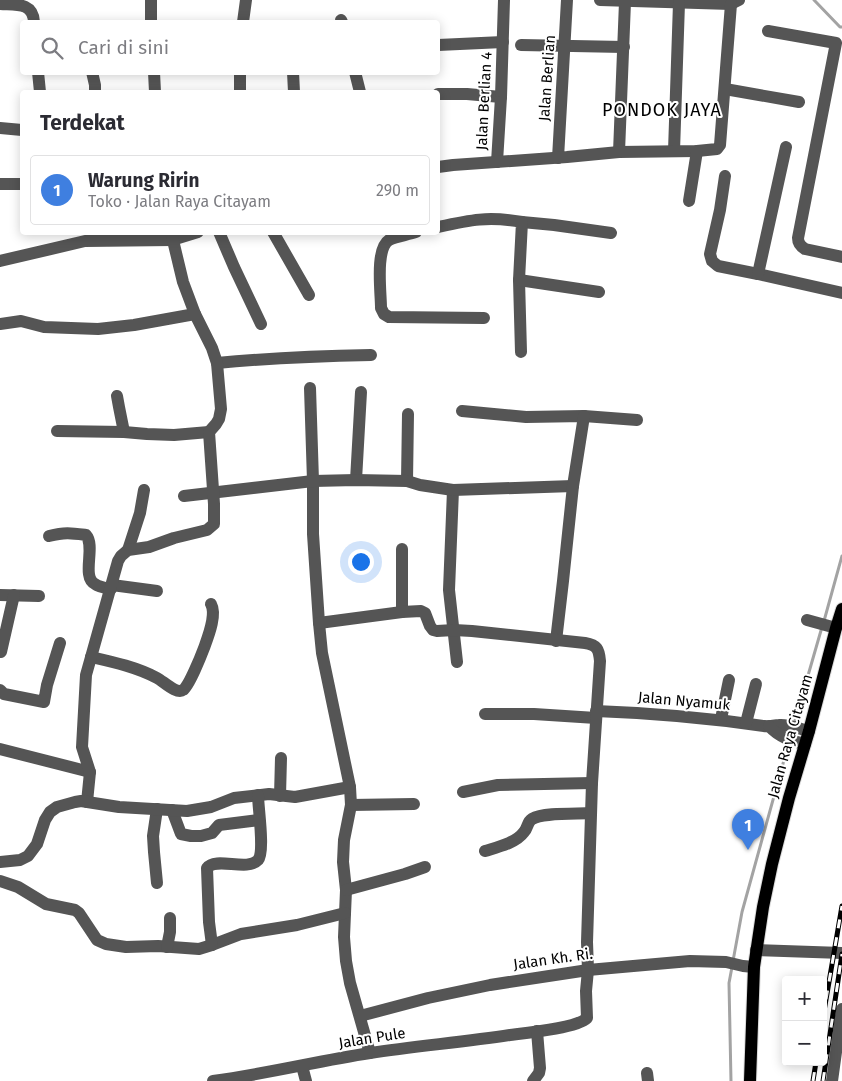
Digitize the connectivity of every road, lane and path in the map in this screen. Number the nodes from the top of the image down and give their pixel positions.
1 (150, 0) edge
2 (246, 0) edge
3 (504, 0) edge
4 (567, 0) edge
5 (600, 0) edge
6 (625, 2) junction
7 (735, 2) edge
8 (679, 3) junction
9 (0, 4) edge
10 (34, 20) edge
11 (151, 20) edge
12 (243, 20) edge
13 (768, 32) dead end
14 (503, 42) junction
15 (839, 44) edge
16 (440, 45) edge
17 (521, 45) dead end
18 (565, 46) junction
19 (624, 47) junction
20 (38, 75) edge
21 (93, 75) edge
22 (154, 75) edge
23 (240, 75) edge
24 (293, 75) edge
25 (356, 75) edge
26 (725, 89) junction
27 (40, 90) edge
28 (95, 90) edge
29 (155, 90) edge
30 (240, 90) edge
31 (294, 90) edge
32 (360, 90) edge
33 (440, 94) edge
34 (501, 97) junction
35 (799, 102) dead end
36 (0, 128) edge
37 (20, 130) edge
38 (786, 147) dead end
39 (674, 151) junction
40 (697, 151) junction
41 (619, 152) junction
42 (558, 158) junction
43 (497, 162) junction
44 (440, 167) edge
45 (725, 176) dead end
46 (0, 184) edge
47 (20, 184) edge
48 (689, 201) dead end
49 (522, 222) junction
50 (440, 227) edge
51 (611, 233) dead end
52 (220, 235) edge
53 (275, 235) edge
54 (406, 235) edge
55 (172, 236) edge
56 (842, 256) edge
57 (0, 261) edge
58 (758, 274) junction
59 (519, 280) junction
60 (599, 292) dead end
61 (842, 293) edge
62 (309, 295) dead end
63 (195, 314) junction
64 (484, 318) dead end
65 (0, 324) edge
66 (261, 324) dead end
67 (521, 352) dead end
68 (371, 355) dead end
69 (218, 363) junction
70 (310, 388) dead end
71 (360, 392) dead end
72 (117, 396) dead end
73 (462, 411) dead end
74 (408, 414) dead end
75 (584, 416) junction
76 (637, 420) dead end
77 (57, 431) dead end
78 (124, 432) junction
79 (208, 432) junction
80 (356, 480) junction
81 (314, 481) junction
82 (407, 481) junction
83 (572, 486) junction
84 (144, 490) dead end
85 (452, 490) junction
86 (214, 492) junction
87 (184, 496) dead end
88 (49, 536) dead end
89 (402, 549) dead end
90 (128, 550) junction
91 (111, 587) junction
92 (156, 591) dead end
93 (0, 595) edge
94 (14, 595) junction
95 (39, 596) dead end
96 (211, 604) dead end
97 (842, 609) edge
98 (402, 612) junction
99 (811, 621) dead end
100 (319, 623) junction
101 (832, 627) junction
102 (454, 630) junction
103 (556, 641) junction
104 (60, 643) dead end
105 (0, 652) edge
106 (91, 656) junction
107 (0, 657) edge
108 (456, 662) dead end
109 (729, 680) dead end
110 (756, 684) dead end
111 (0, 690) edge
112 (485, 714) dead end
113 (596, 715) junction
114 (721, 719) junction
115 (746, 723) junction
116 (797, 735) junction
117 (0, 749) edge
118 (281, 758) dead end
119 (90, 772) junction
120 (592, 783) junction
121 (350, 787) junction
122 (463, 792) dead end
123 (258, 795) junction
124 (280, 796) junction
125 (87, 802) junction
126 (414, 804) dead end
127 (351, 805) junction
128 (157, 810) junction
129 (172, 810) junction
130 (591, 813) junction
131 (259, 820) junction
132 (485, 851) dead end
133 (0, 862) edge
134 (426, 867) dead end
135 (0, 881) edge
136 (157, 883) dead end
137 (346, 890) junction
138 (345, 913) junction
139 (170, 918) dead end
140 (212, 945) junction
141 (168, 947) junction
142 (756, 950) junction
143 (842, 953) edge
144 (754, 967) junction
145 (588, 970) junction
146 (842, 1009) edge
147 (360, 1016) junction
148 (537, 1031) junction
149 (840, 1044) edge
150 (370, 1053) junction
151 (302, 1066) junction
152 (213, 1081) edge
153 (306, 1081) edge
154 (533, 1081) edge
155 (750, 1081) edge
156 (832, 1081) edge

1 - 11 street
2 - 12 street
3 - 14 street, Jalan Berlian 4
4 - 18 street, Jalan Berlian
5 - 6 street
6 - 8 street
6 - 19 street
7 - 8 street
7 - 26 street
8 - 39 street
9 - 10 street
13 - 15 street
14 - 16 street
14 - 34 street, Jalan Berlian 4
15 - 56 street
17 - 18 street
18 - 19 street
18 - 42 street, Jalan Berlian
19 - 41 street
20 - 27 street
21 - 28 street
22 - 29 street
23 - 30 street
24 - 31 street
25 - 32 street
26 - 35 street
26 - 40 street
33 - 34 street
34 - 43 street, Jalan Berlian 4
36 - 37 street
38 - 58 street
39 - 40 street
39 - 41 street
40 - 48 street
41 - 42 street
42 - 43 street
43 - 44 street
45 - 58 street
46 - 47 street
49 - 50 street
49 - 51 street
49 - 59 street
52 - 66 street
53 - 62 street
54 - 64 street
55 - 57 street
55 - 63 street
58 - 61 street
59 - 60 street
59 - 67 street
63 - 65 street
63 - 69 street
68 - 69 street
69 - 79 street
70 - 81 street
71 - 80 street
72 - 78 street
73 - 75 street
74 - 82 street
75 - 76 street
75 - 83 street
77 - 78 street
78 - 79 street
79 - 86 street
80 - 81 street
80 - 82 street
81 - 86 street
81 - 100 street
82 - 85 street
83 - 85 street
83 - 103 street
84 - 90 street
85 - 102 street
86 - 87 street
86 - 90 street
88 - 91 street
89 - 98 street
90 - 91 street
91 - 92 street
91 - 106 street
93 - 94 street
94 - 95 street
94 - 105 street
96 - 106 street
97 - 101 main road, Jalan Raya Citayam
98 - 100 street
98 - 102 street
99 - 101 street
100 - 121 street
101 - 116 main road, Jalan Raya Citayam
102 - 103 street
102 - 108 street
103 - 113 street
104 - 111 street
105 - 107 street
106 - 119 street
109 - 114 street
110 - 115 street
112 - 113 street, Jalan Nyamuk
113 - 114 street, Jalan Nyamuk
113 - 120 street
114 - 115 street, Jalan Nyamuk
115 - 116 street, Jalan Nyamuk
116 - 142 main road, Jalan Raya Citayam
117 - 119 street
118 - 124 street
119 - 125 street
120 - 122 street
120 - 130 street
121 - 124 street
121 - 127 street
123 - 124 street
123 - 129 street
123 - 131 street
125 - 128 street
125 - 133 street
126 - 127 street
127 - 137 street
128 - 129 street
128 - 136 street
129 - 131 street
130 - 132 street
130 - 145 street
131 - 140 street
134 - 137 street
135 - 141 street
137 - 138 street
138 - 140 street
138 - 147 street
139 - 141 street
140 - 141 street
142 - 143 street
142 - 144 main road, Jalan Raya Citayam
144 - 145 street, Jalan Kh. Ri.
144 - 155 main road, Jalan Raya Citayam
145 - 147 street, Jalan Kh. Ri.
145 - 148 street, Jalan Pule
146 - 149 street
147 - 150 street
148 - 150 street, Jalan Pule
148 - 154 street
149 - 156 street
150 - 151 street, Jalan Pule
151 - 152 street, Jalan Pule
151 - 153 street

